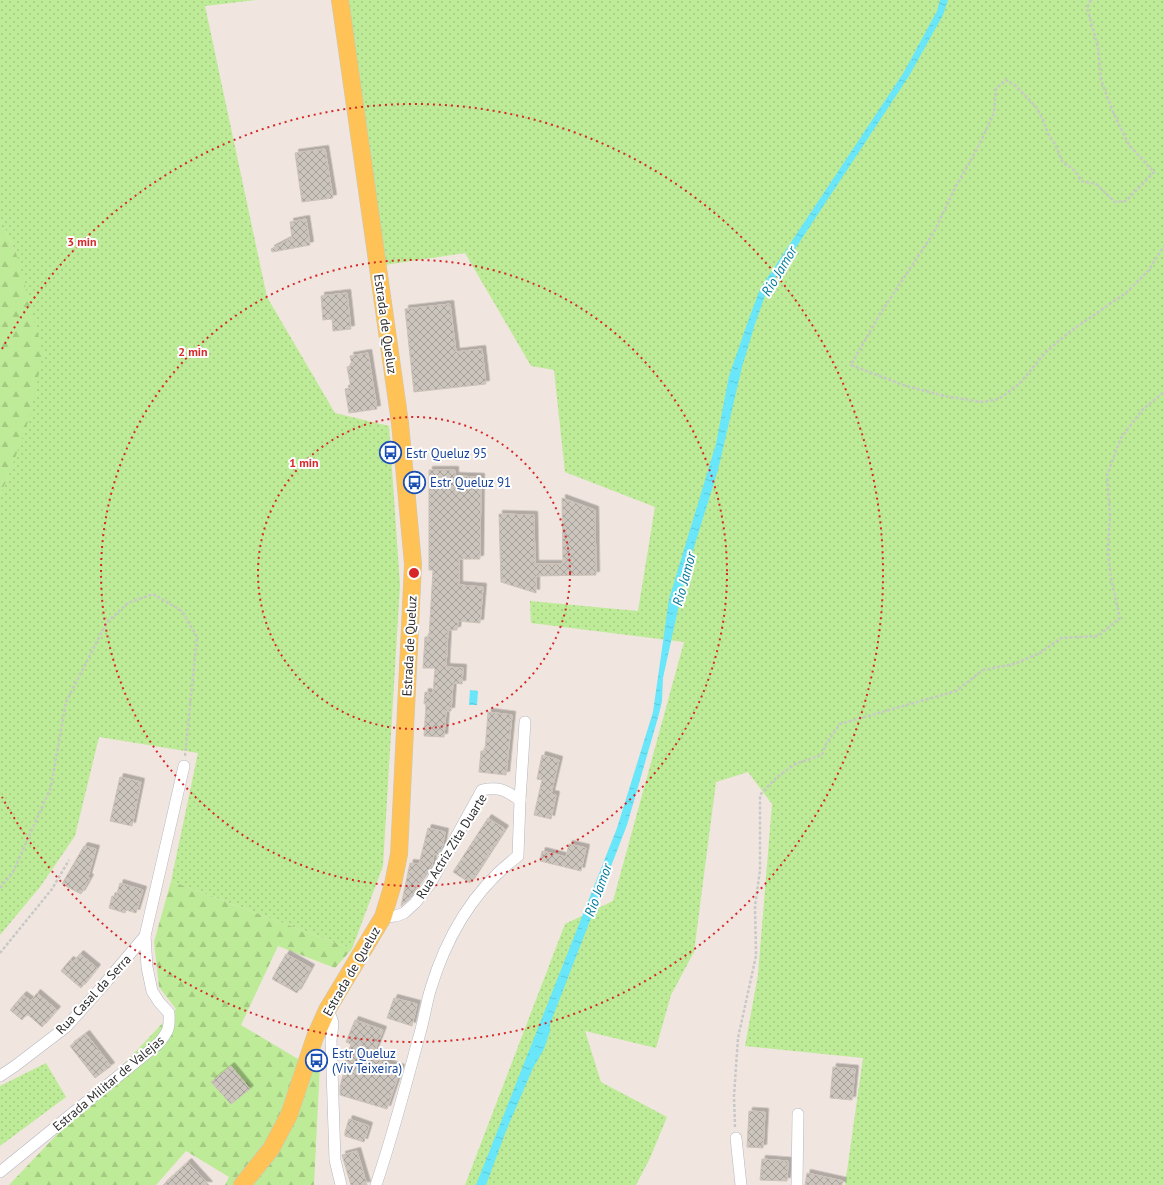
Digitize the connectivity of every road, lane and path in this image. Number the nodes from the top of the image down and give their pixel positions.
1 (340, 0) edge
2 (1091, 0) edge
3 (1164, 246) edge
4 (1164, 392) edge
5 (525, 722) dead end
6 (184, 766) joint
7 (520, 800) junction
8 (69, 860) dead end
9 (0, 888) edge
10 (383, 917) junction
11 (145, 936) junction
12 (0, 953) edge
13 (327, 1010) junction
14 (0, 1076) edge
15 (798, 1114) dead end
16 (736, 1138) joint
17 (0, 1172) edge
18 (242, 1185) edge
19 (341, 1185) edge
20 (376, 1185) edge
21 (741, 1185) edge
22 (797, 1185) edge

1 - 10 main road, Estrada de Queluz
2 - 3 path
4 - 16 path
5 - 7 street
6 - 9 path
6 - 11 street, Estrada Militar de Valejas
7 - 10 street, Rua Actriz Zita Duarte
7 - 20 street
8 - 12 path
10 - 13 main road, Estrada de Queluz
11 - 14 street, Rua Casal da Serra
11 - 17 street, Estrada Militar de Valejas
13 - 18 main road, Estrada de Queluz
13 - 19 street
15 - 22 street
16 - 21 street

